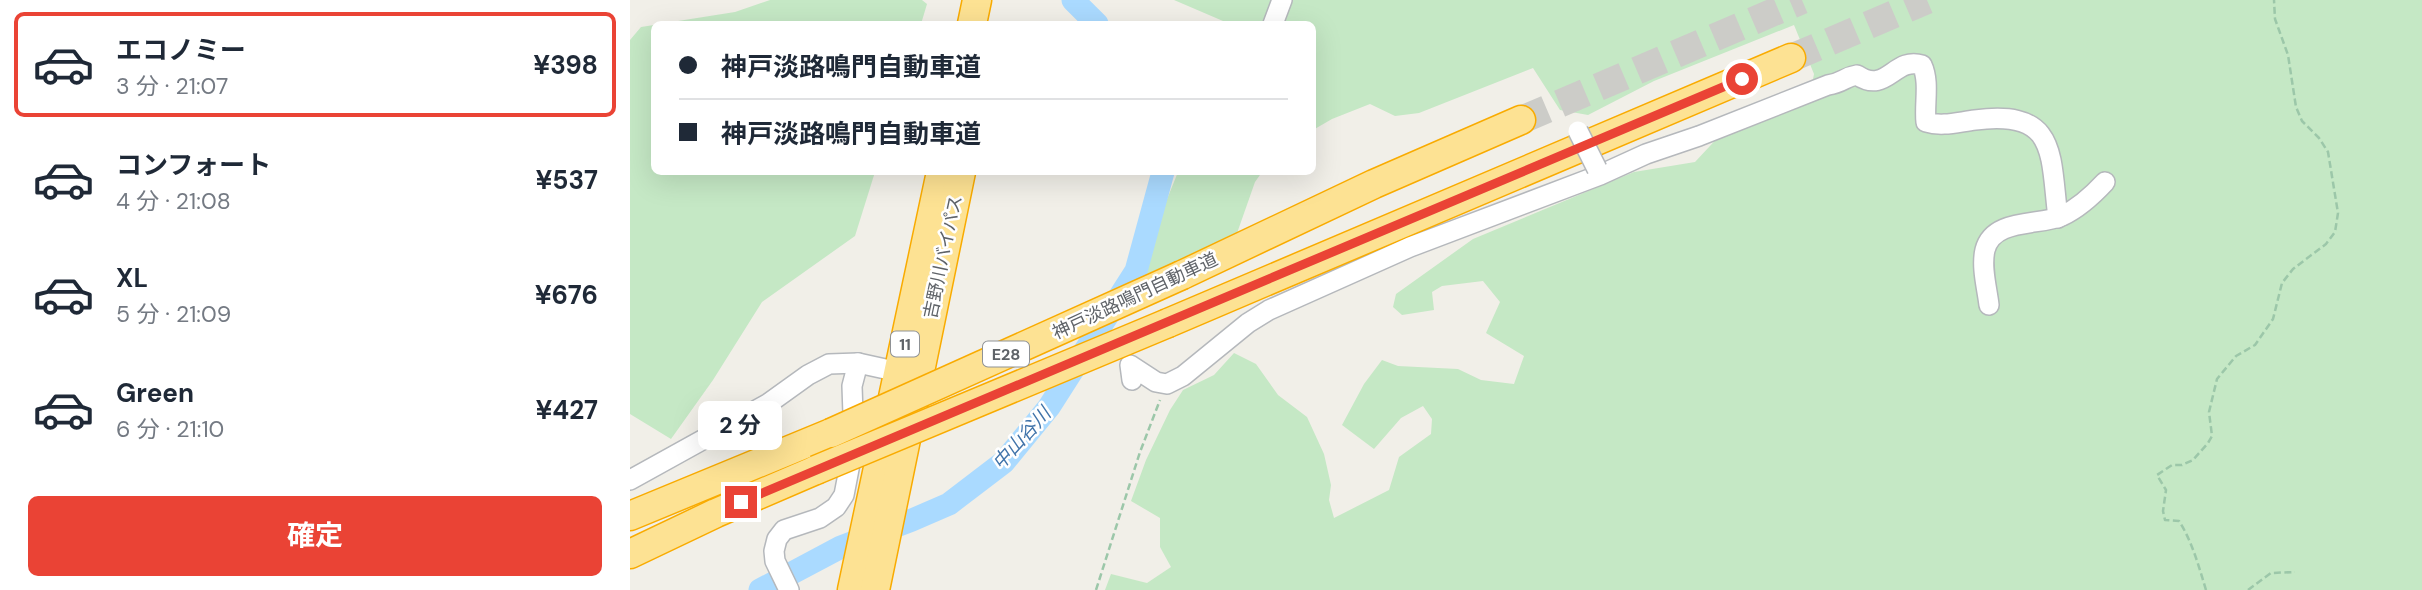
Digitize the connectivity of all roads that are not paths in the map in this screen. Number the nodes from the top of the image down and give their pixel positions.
1 (977, 0) edge
2 (997, 0) edge
3 (1282, 0) edge
4 (973, 21) edge
5 (993, 21) edge
6 (1274, 21) edge
7 (1791, 58) tunnel mouth
8 (1521, 120) tunnel mouth
9 (1578, 131) dead end
10 (1598, 172) junction
11 (940, 175) edge
12 (960, 175) edge
13 (2105, 182) dead end
14 (2058, 218) junction
15 (1989, 305) dead end
16 (858, 363) junction
17 (899, 372) junction
18 (1132, 380) dead end
19 (630, 480) edge
20 (880, 512) junction
21 (716, 513) junction
22 (630, 516) edge
23 (630, 554) edge
24 (871, 555) junction
25 (630, 563) edge
26 (789, 590) edge
27 (852, 590) edge
28 (875, 590) edge

1 - 4 highway
2 - 5 highway
3 - 6 street
7 - 21 highway, 神戸淡路鳴門自動車道 / E28, bridge
8 - 22 highway, 神戸淡路鳴門自動車道 / E28, bridge
9 - 10 street, bridge
10 - 14 street
10 - 18 street
11 - 17 highway, 吉野川バイパス / 11
12 - 20 highway, 吉野川バイパス / 11
13 - 14 street
14 - 15 street
16 - 17 street
16 - 19 street
16 - 26 street
17 - 20 highway, 吉野川バイパス / 11
20 - 24 highway, 吉野川バイパス / 11
21 - 23 highway, 神戸淡路鳴門自動車道 / E28
21 - 25 highway
24 - 27 highway, 吉野川バイパス / 11
24 - 28 highway, 吉野川バイパス / 11

